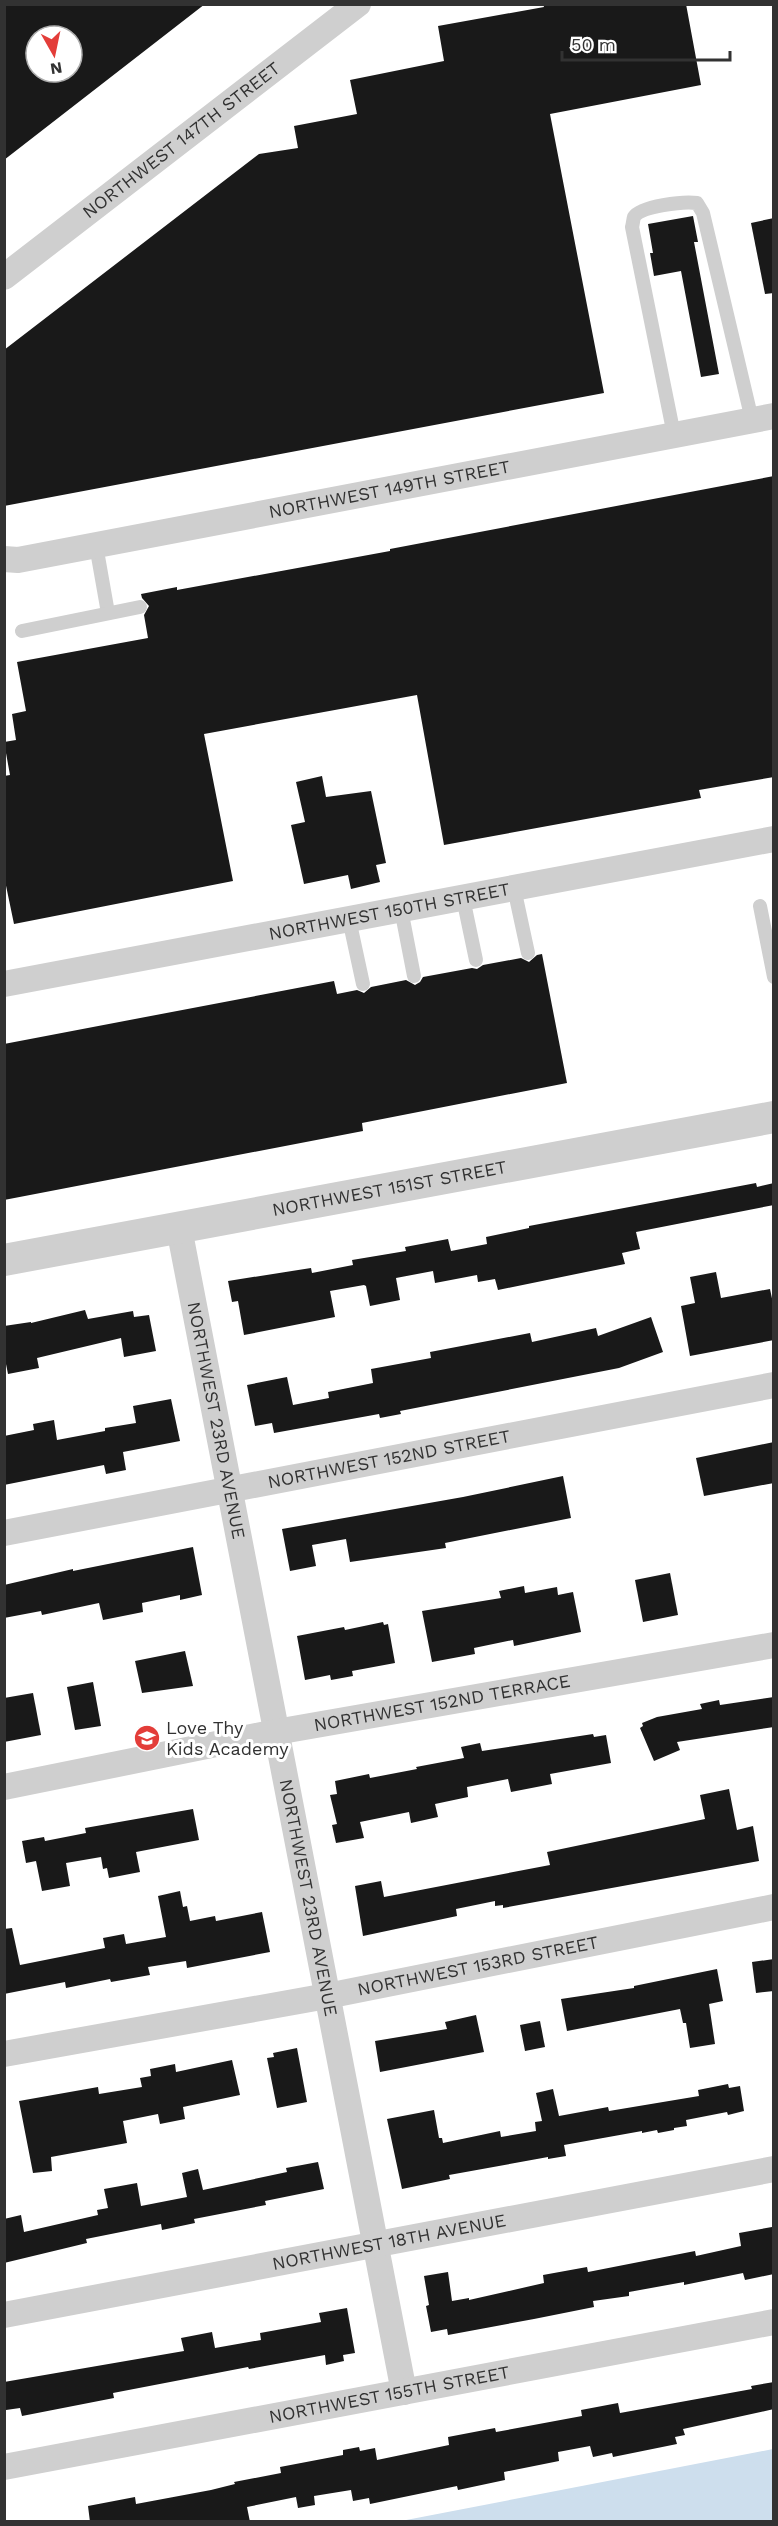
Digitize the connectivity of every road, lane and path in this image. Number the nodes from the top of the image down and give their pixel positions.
1 (358, 4) edge
2 (4, 277) edge
3 (763, 418) edge
4 (674, 435) junction
5 (96, 545) junction
6 (4, 559) edge
7 (140, 607) dead end
8 (108, 613) junction
9 (22, 631) dead end
10 (774, 840) edge
11 (514, 888) junction
12 (463, 898) junction
13 (760, 906) dead end
14 (401, 909) junction
15 (349, 919) junction
16 (528, 953) dead end
17 (476, 960) dead end
18 (414, 976) dead end
19 (774, 977) edge
20 (4, 984) edge
21 (363, 984) dead end
22 (774, 1117) edge
23 (179, 1228) junction
24 (4, 1260) edge
25 (774, 1385) edge
26 (230, 1491) junction
27 (4, 1533) edge
28 (774, 1645) edge
29 (276, 1732) junction
30 (4, 1788) edge
31 (774, 1908) edge
32 (327, 1996) junction
33 (4, 2054) edge
34 (774, 2169) edge
35 (376, 2245) junction
36 (4, 2315) edge
37 (774, 2322) edge
38 (404, 2392) junction
39 (4, 2468) edge

1 - 2 street, NORTHWEST 147TH STREET
3 - 4 street, NORTHWEST 149TH STREET
3 - 4 lane
4 - 5 street, NORTHWEST 149TH STREET
5 - 6 street, NORTHWEST 149TH STREET
5 - 8 lane
7 - 8 lane
8 - 9 lane
10 - 11 street, NORTHWEST 150TH STREET
11 - 12 street, NORTHWEST 150TH STREET
11 - 16 lane
12 - 14 street, NORTHWEST 150TH STREET
12 - 17 lane
13 - 19 lane
14 - 15 street, NORTHWEST 150TH STREET
14 - 18 lane
15 - 20 street, NORTHWEST 150TH STREET
15 - 21 lane
22 - 23 street, NORTHWEST 151ST STREET
23 - 24 street, NORTHWEST 151ST STREET
23 - 26 street, NORTHWEST 23RD AVENUE
25 - 26 street, NORTHWEST 152ND STREET
26 - 27 street, NORTHWEST 152ND STREET
26 - 29 street, NORTHWEST 23RD AVENUE
28 - 29 street, NORTHWEST 152ND TERRACE
29 - 30 street, NORTHWEST 152ND TERRACE
29 - 32 street, NORTHWEST 23RD AVENUE
31 - 32 street, NORTHWEST 153RD STREET
32 - 33 street, NORTHWEST 153RD STREET
32 - 35 street, NORTHWEST 23RD AVENUE
34 - 35 street, NORTHWEST 18TH AVENUE
35 - 36 street, NORTHWEST 18TH AVENUE
35 - 38 street, NORTHWEST 23RD AVENUE
37 - 38 street, NORTHWEST 155TH STREET
38 - 39 street, NORTHWEST 155TH STREET

